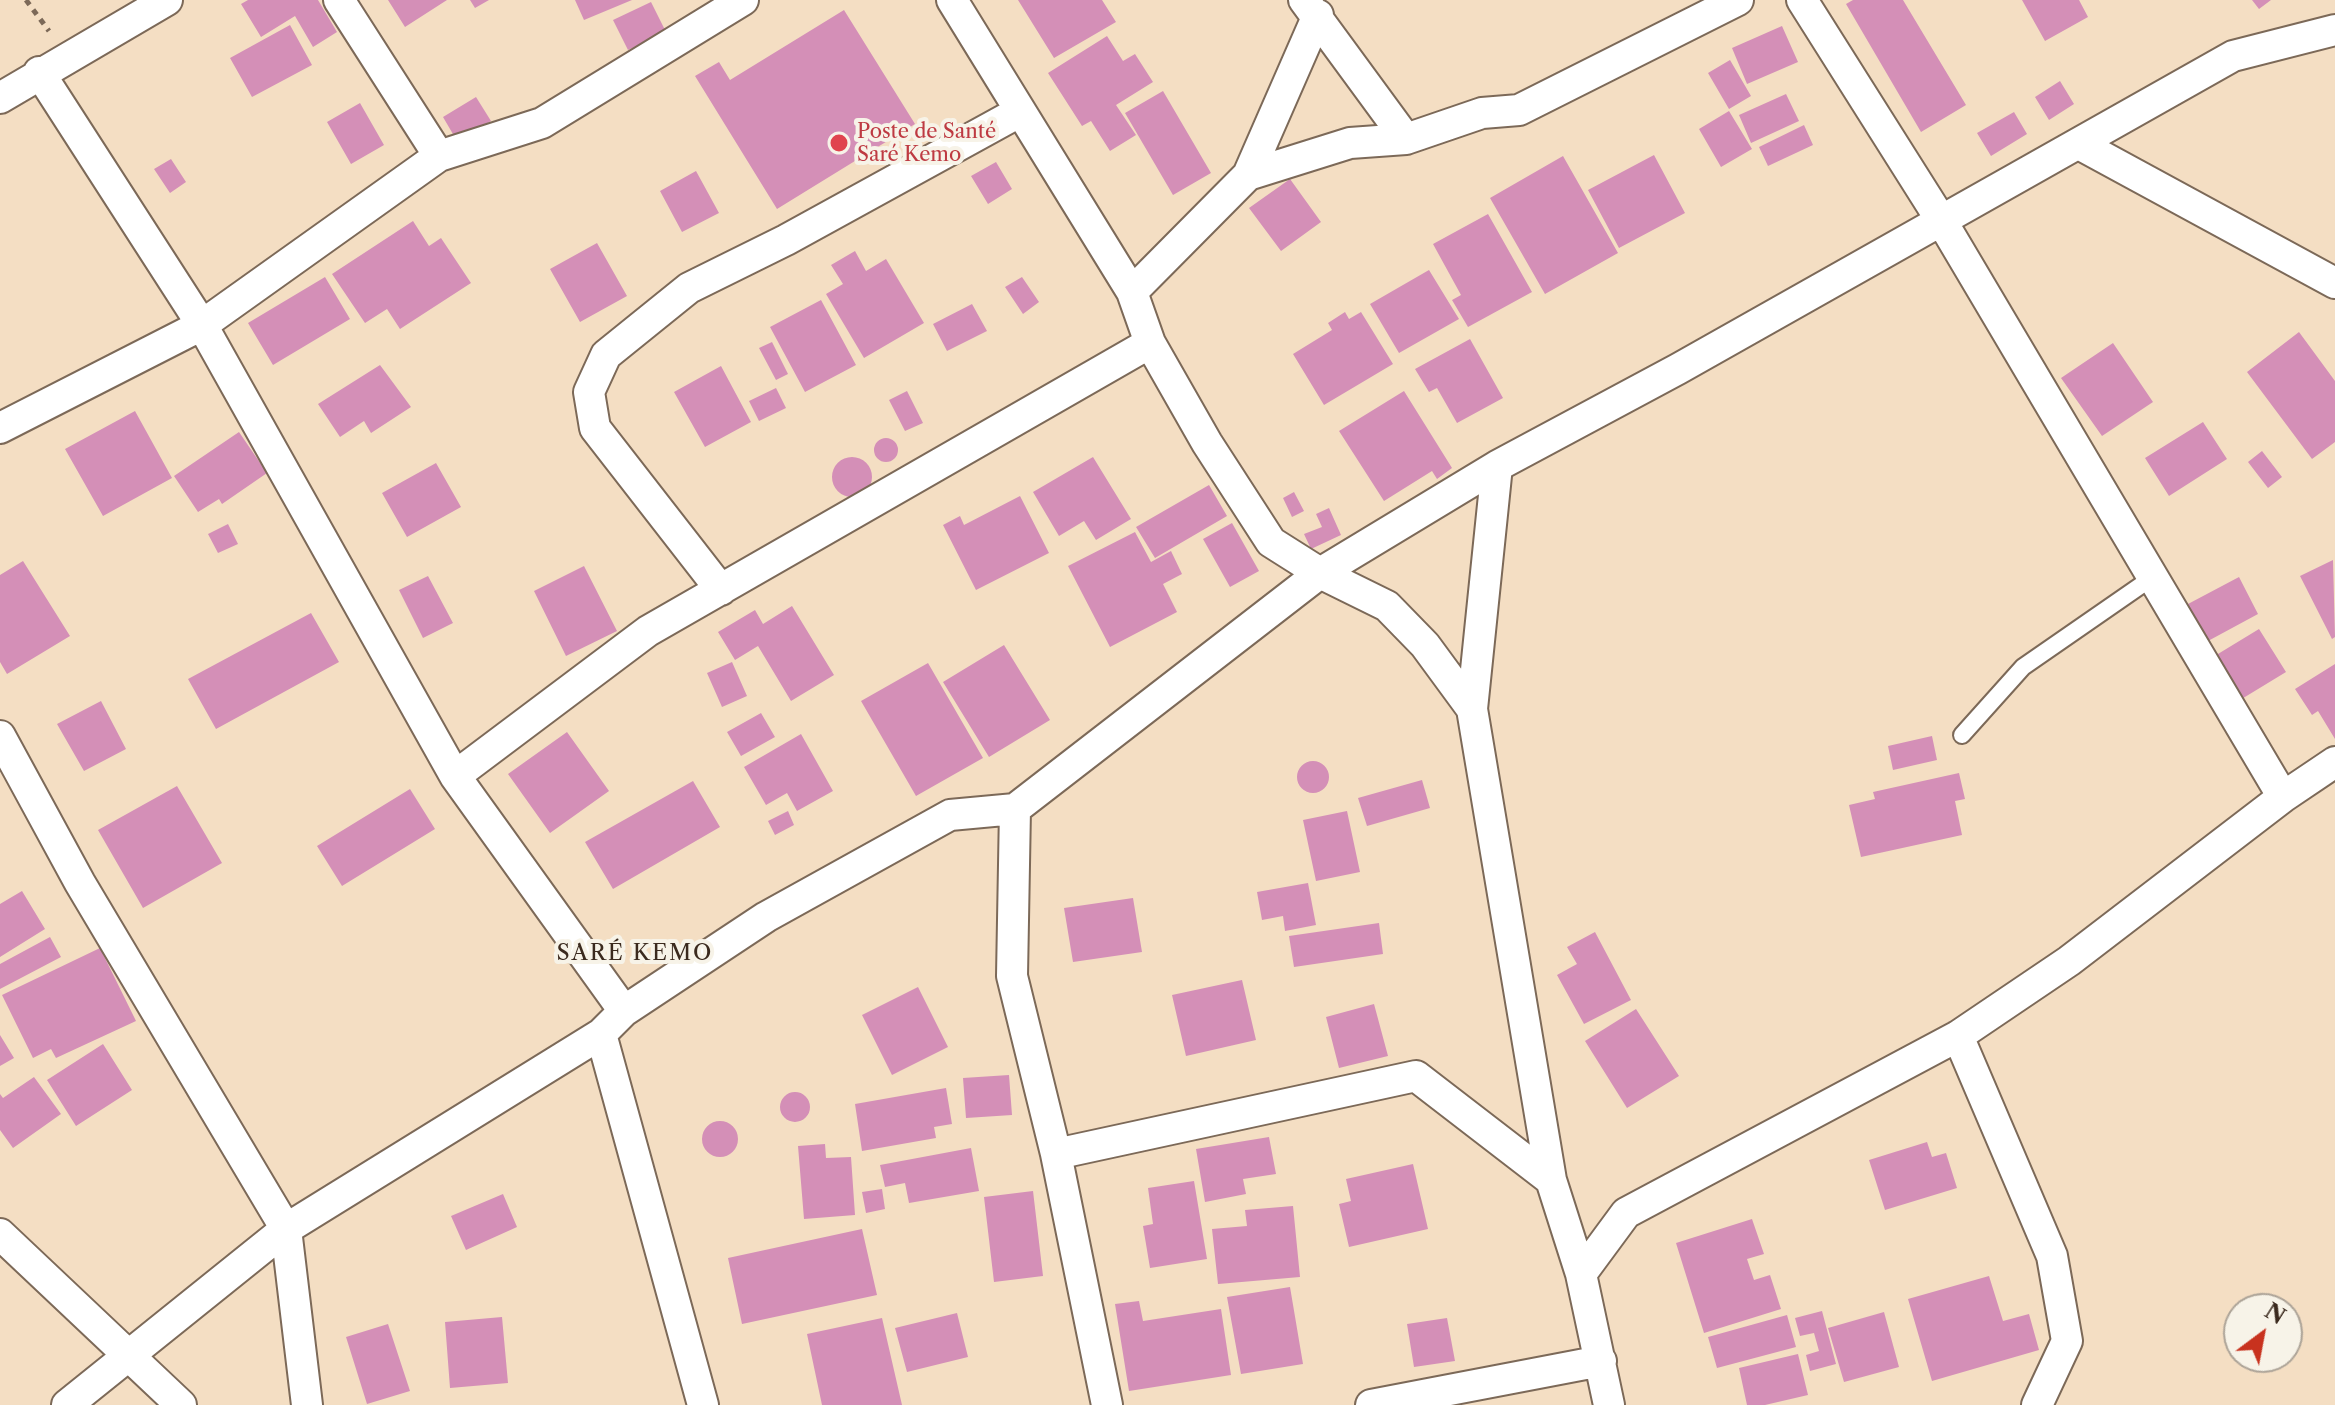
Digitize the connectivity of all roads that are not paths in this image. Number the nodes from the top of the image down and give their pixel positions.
1 (167, 0) edge
2 (339, 0) edge
3 (743, 0) edge
4 (952, 0) edge
5 (1738, 0) edge
6 (1802, 0) edge
7 (1311, 8) edge
8 (2335, 30) edge
9 (39, 72) junction
10 (0, 98) edge
11 (1019, 112) junction
12 (1406, 139) junction
13 (2079, 144) junction
14 (439, 156) junction
15 (1248, 175) junction
16 (1941, 220) junction
17 (2335, 283) edge
18 (1132, 292) junction
19 (202, 325) junction
20 (1150, 343) junction
21 (0, 428) edge
22 (1497, 466) junction
23 (1320, 573) junction
24 (2153, 577) junction
25 (721, 590) junction
26 (1472, 709) junction
27 (1962, 735) dead end
28 (0, 736) edge
29 (2335, 762) edge
30 (455, 776) junction
31 (2283, 797) junction
32 (1015, 809) junction
33 (624, 1011) junction
34 (601, 1034) junction
35 (1958, 1036) junction
36 (1056, 1154) junction
37 (1551, 1180) junction
38 (286, 1229) junction
39 (0, 1234) edge
40 (1581, 1274) junction
41 (131, 1357) junction
42 (1601, 1361) junction
43 (67, 1405) edge
44 (181, 1405) edge
45 (307, 1405) edge
46 (703, 1405) edge
47 (1107, 1405) edge
48 (1371, 1405) edge
49 (1609, 1405) edge
50 (2037, 1405) edge

1 - 9 street
2 - 14 street
3 - 14 street
4 - 11 street
5 - 12 street
6 - 16 street
7 - 12 street
7 - 15 street
8 - 13 street
9 - 10 street
9 - 19 street
11 - 18 street
11 - 25 street
12 - 15 street
13 - 16 street
13 - 17 street
14 - 19 street
15 - 18 street
16 - 22 street
16 - 24 street
18 - 20 street
19 - 21 street
19 - 30 street
20 - 23 street
20 - 25 street
22 - 23 street
22 - 26 street
23 - 26 street
23 - 32 street
24 - 27 lane
24 - 31 street
25 - 30 street
26 - 37 street
28 - 38 street
29 - 31 street
30 - 33 street
31 - 35 street
32 - 33 street
32 - 36 street
33 - 34 street
34 - 38 street
34 - 46 street
35 - 40 street
35 - 50 street
36 - 37 street
36 - 47 street
37 - 40 street
38 - 41 street
38 - 45 street
39 - 41 street
40 - 42 street
41 - 43 street
41 - 44 street
42 - 48 street
42 - 49 street

